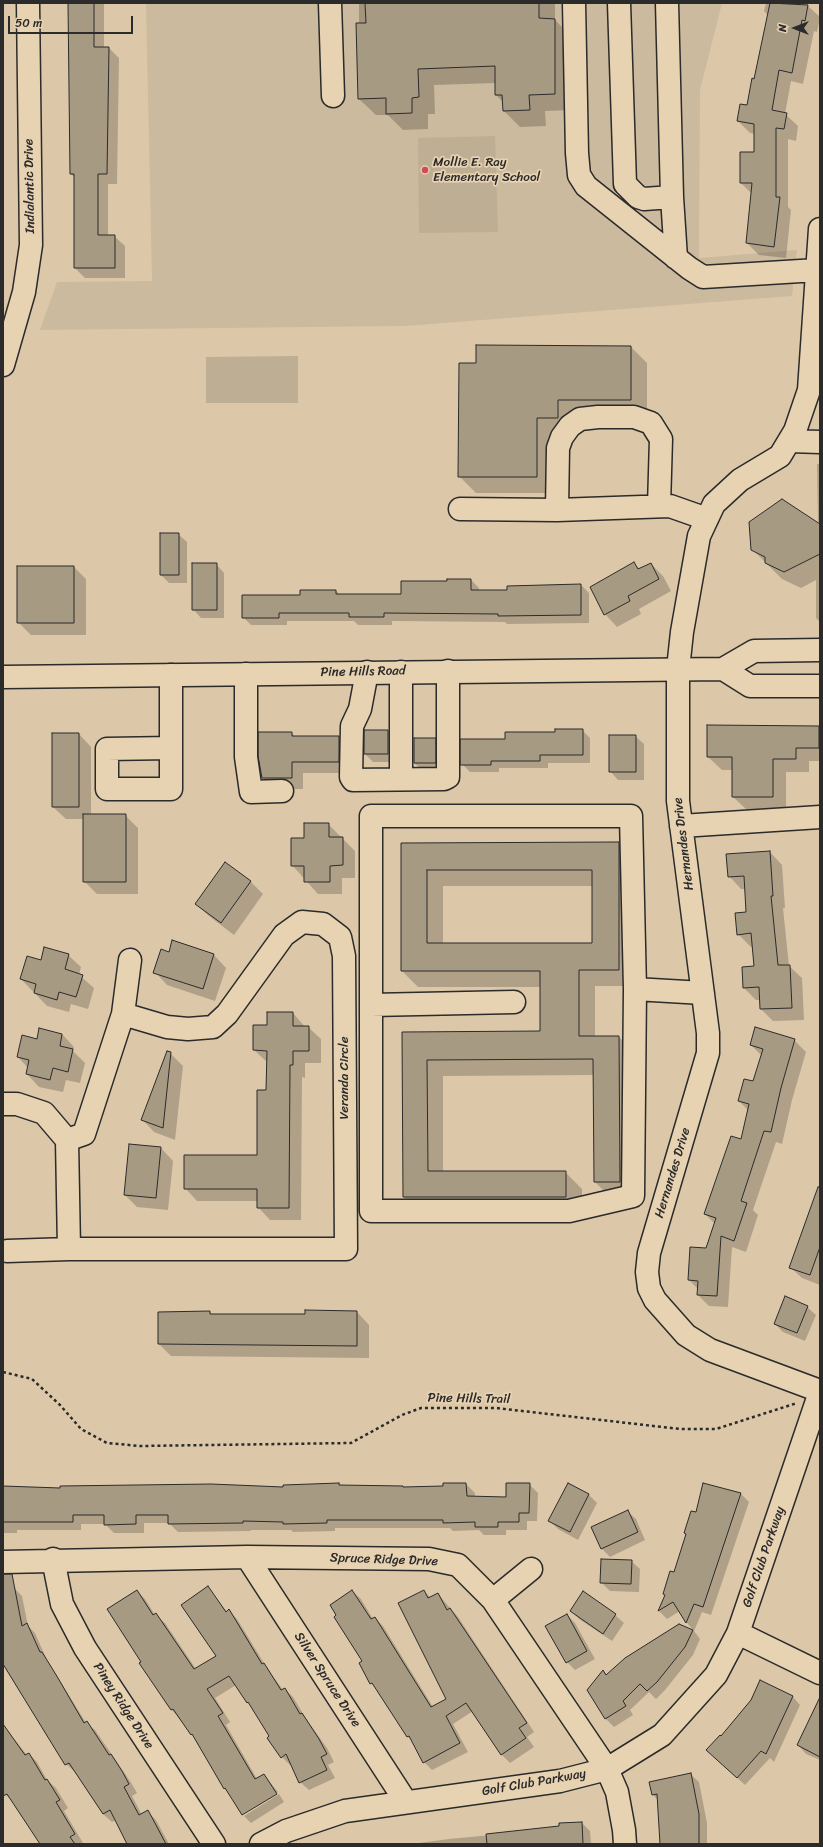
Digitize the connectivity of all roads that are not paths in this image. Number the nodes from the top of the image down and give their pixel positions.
1 (28, 3) edge
2 (330, 3) edge
3 (574, 3) edge
4 (619, 3) edge
5 (667, 3) edge
6 (333, 96) dead end
7 (672, 197) junction
8 (820, 229) edge
9 (676, 258) junction
10 (817, 270) junction
11 (3, 365) edge
12 (789, 441) junction
13 (820, 442) edge
14 (659, 506) junction
15 (460, 509) dead end
16 (557, 510) junction
17 (707, 519) junction
18 (820, 650) edge
19 (723, 668) junction
20 (678, 669) junction
21 (448, 671) junction
22 (367, 672) junction
23 (401, 672) junction
24 (246, 674) junction
25 (171, 675) junction
26 (3, 677) edge
27 (820, 686) edge
28 (171, 748) junction
29 (401, 779) junction
30 (282, 791) dead end
31 (820, 818) edge
32 (681, 826) junction
33 (130, 960) dead end
34 (635, 989) junction
35 (703, 993) junction
36 (514, 1002) dead end
37 (371, 1005) junction
38 (123, 1014) junction
39 (3, 1104) edge
40 (67, 1140) junction
41 (69, 1249) junction
42 (7, 1251) dead end
43 (820, 1392) edge
44 (247, 1557) junction
45 (53, 1559) junction
46 (3, 1562) edge
47 (531, 1569) dead end
48 (493, 1600) junction
49 (738, 1633) junction
50 (820, 1673) edge
51 (608, 1769) junction
52 (406, 1802) junction
53 (214, 1844) edge
54 (261, 1844) edge
55 (625, 1844) edge

1 - 11 street, Indialantic Drive
2 - 6 street
3 - 9 street
4 - 7 street
5 - 7 street
7 - 9 street
8 - 10 street, Hernandes Drive
9 - 10 street
10 - 12 street, Hernandes Drive
12 - 13 street
12 - 17 street, Hernandes Drive
14 - 16 street
14 - 16 street
14 - 17 street
15 - 16 street
17 - 20 street, Hernandes Drive
18 - 19 street, Pine Hills Road
19 - 20 street, Pine Hills Road
19 - 27 street
20 - 21 street, Pine Hills Road
20 - 32 street, Hernandes Drive
21 - 23 street, Pine Hills Road
21 - 29 street
22 - 23 street, Pine Hills Road
22 - 24 street, Pine Hills Road
22 - 29 street
23 - 29 street
24 - 25 street, Pine Hills Road
24 - 30 street
25 - 26 street, Pine Hills Road
25 - 28 street
28 - 28 street
31 - 32 street
32 - 35 street, Hernandes Drive
33 - 38 street
34 - 35 street
34 - 37 street
34 - 37 street
35 - 43 street, Hernandes Drive
36 - 37 street
38 - 40 street
38 - 41 street, Veranda Circle
39 - 40 street
40 - 41 street
41 - 42 street
43 - 49 street, Golf Club Parkway
44 - 45 street, Spruce Ridge Drive
44 - 48 street, Spruce Ridge Drive
44 - 52 street, Silver Spruce Drive
45 - 46 street, Spruce Ridge Drive
45 - 53 street, Piney Ridge Drive
47 - 48 street
48 - 51 street, Spruce Ridge Drive
49 - 50 street
49 - 51 street, Golf Club Parkway
51 - 52 street, Golf Club Parkway
51 - 55 street, Spruce Ridge Drive
52 - 54 street, Golf Club Parkway

